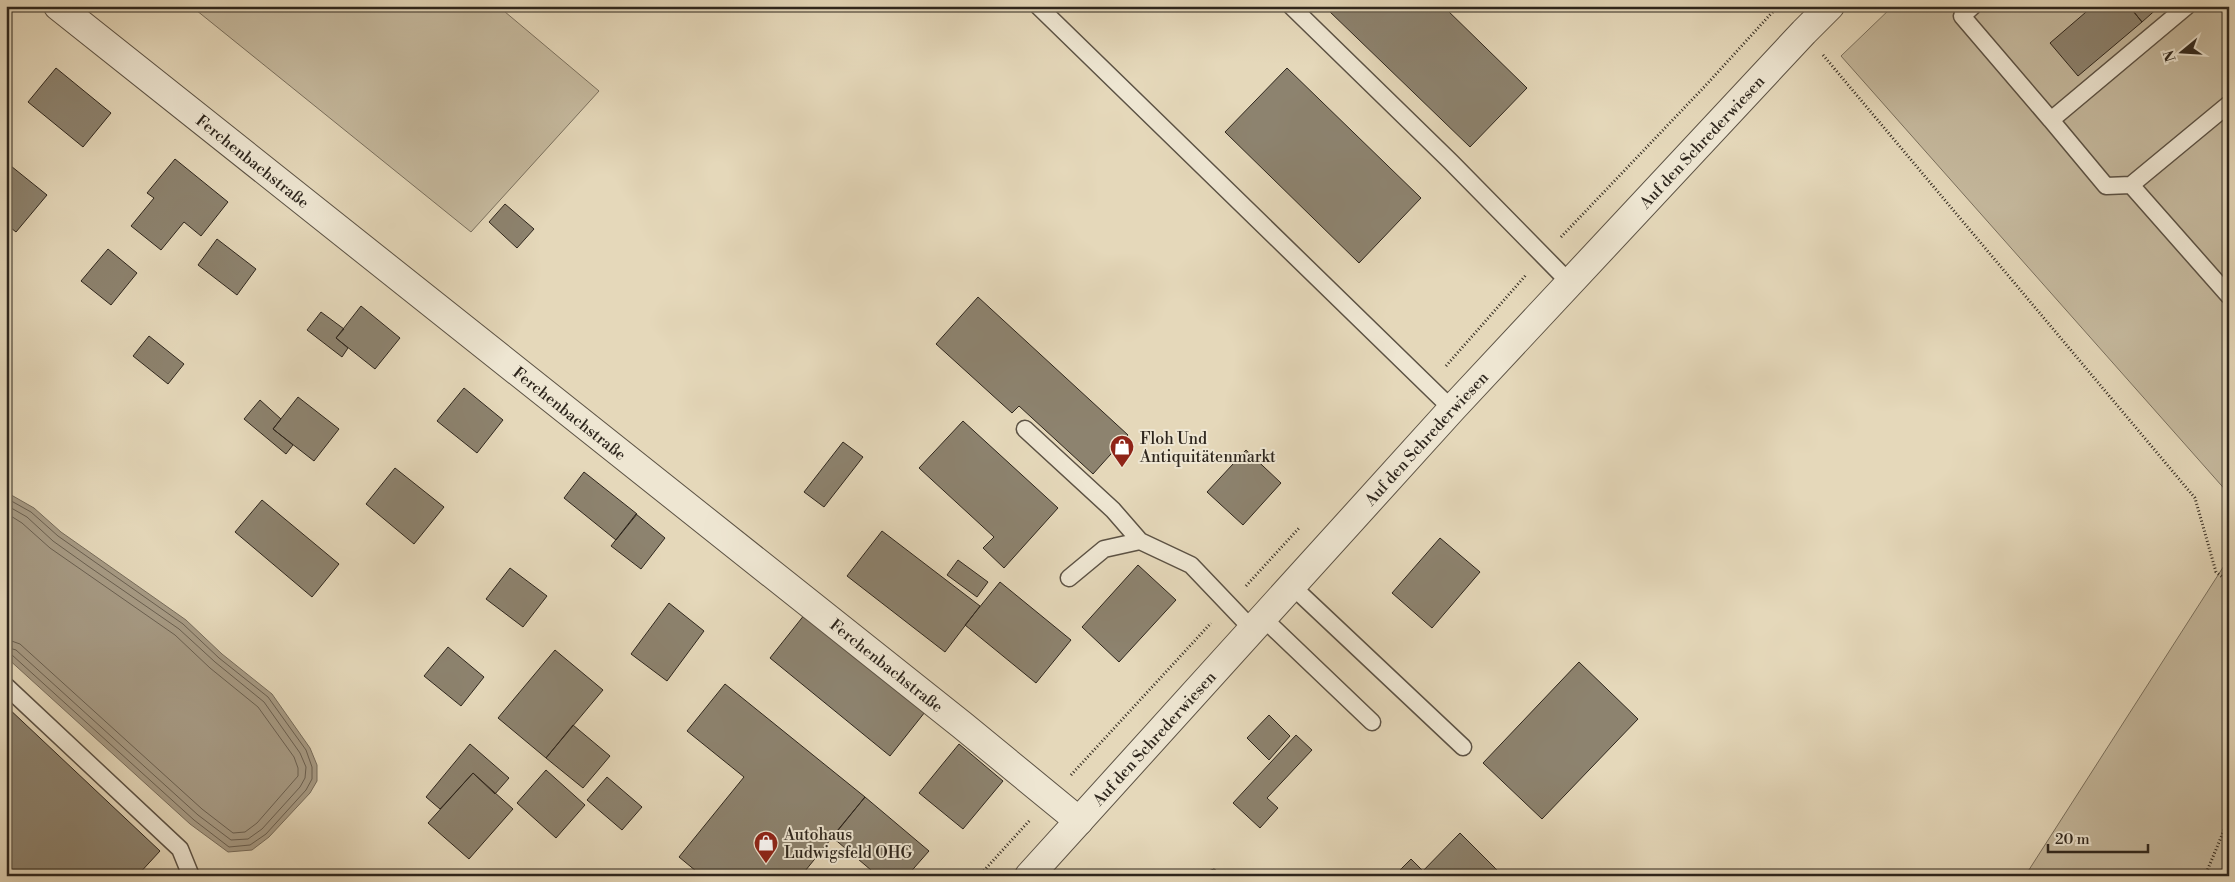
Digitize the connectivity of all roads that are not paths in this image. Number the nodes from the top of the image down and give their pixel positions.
1 (58, 6) edge
2 (1038, 6) edge
3 (1291, 6) edge
4 (1830, 6) edge
5 (1974, 6) edge
6 (2187, 6) edge
7 (2229, 104) edge
8 (2051, 120) junction
9 (2132, 185) junction
10 (1570, 283) junction
11 (2229, 296) edge
12 (1452, 409) junction
13 (1025, 429) dead end
14 (1140, 540) junction
15 (1069, 578) dead end
16 (1292, 586) junction
17 (1258, 624) junction
18 (6, 686) edge
19 (1372, 722) dead end
20 (1463, 747) dead end
21 (1079, 822) junction
22 (191, 876) edge
23 (1029, 876) edge

1 - 21 street, Ferchenbachstraße
2 - 12 lane
3 - 10 lane
4 - 10 street, Auf den Schrederwiesen
5 - 8 lane
6 - 8 lane
7 - 9 lane
8 - 9 lane
9 - 11 lane
10 - 12 street, Auf den Schrederwiesen
12 - 16 street, Auf den Schrederwiesen
13 - 14 lane
14 - 15 lane
14 - 17 lane
16 - 17 street, Auf den Schrederwiesen
16 - 20 lane
17 - 19 lane
17 - 21 street, Auf den Schrederwiesen
18 - 22 lane
21 - 23 street, Auf den Schrederwiesen

